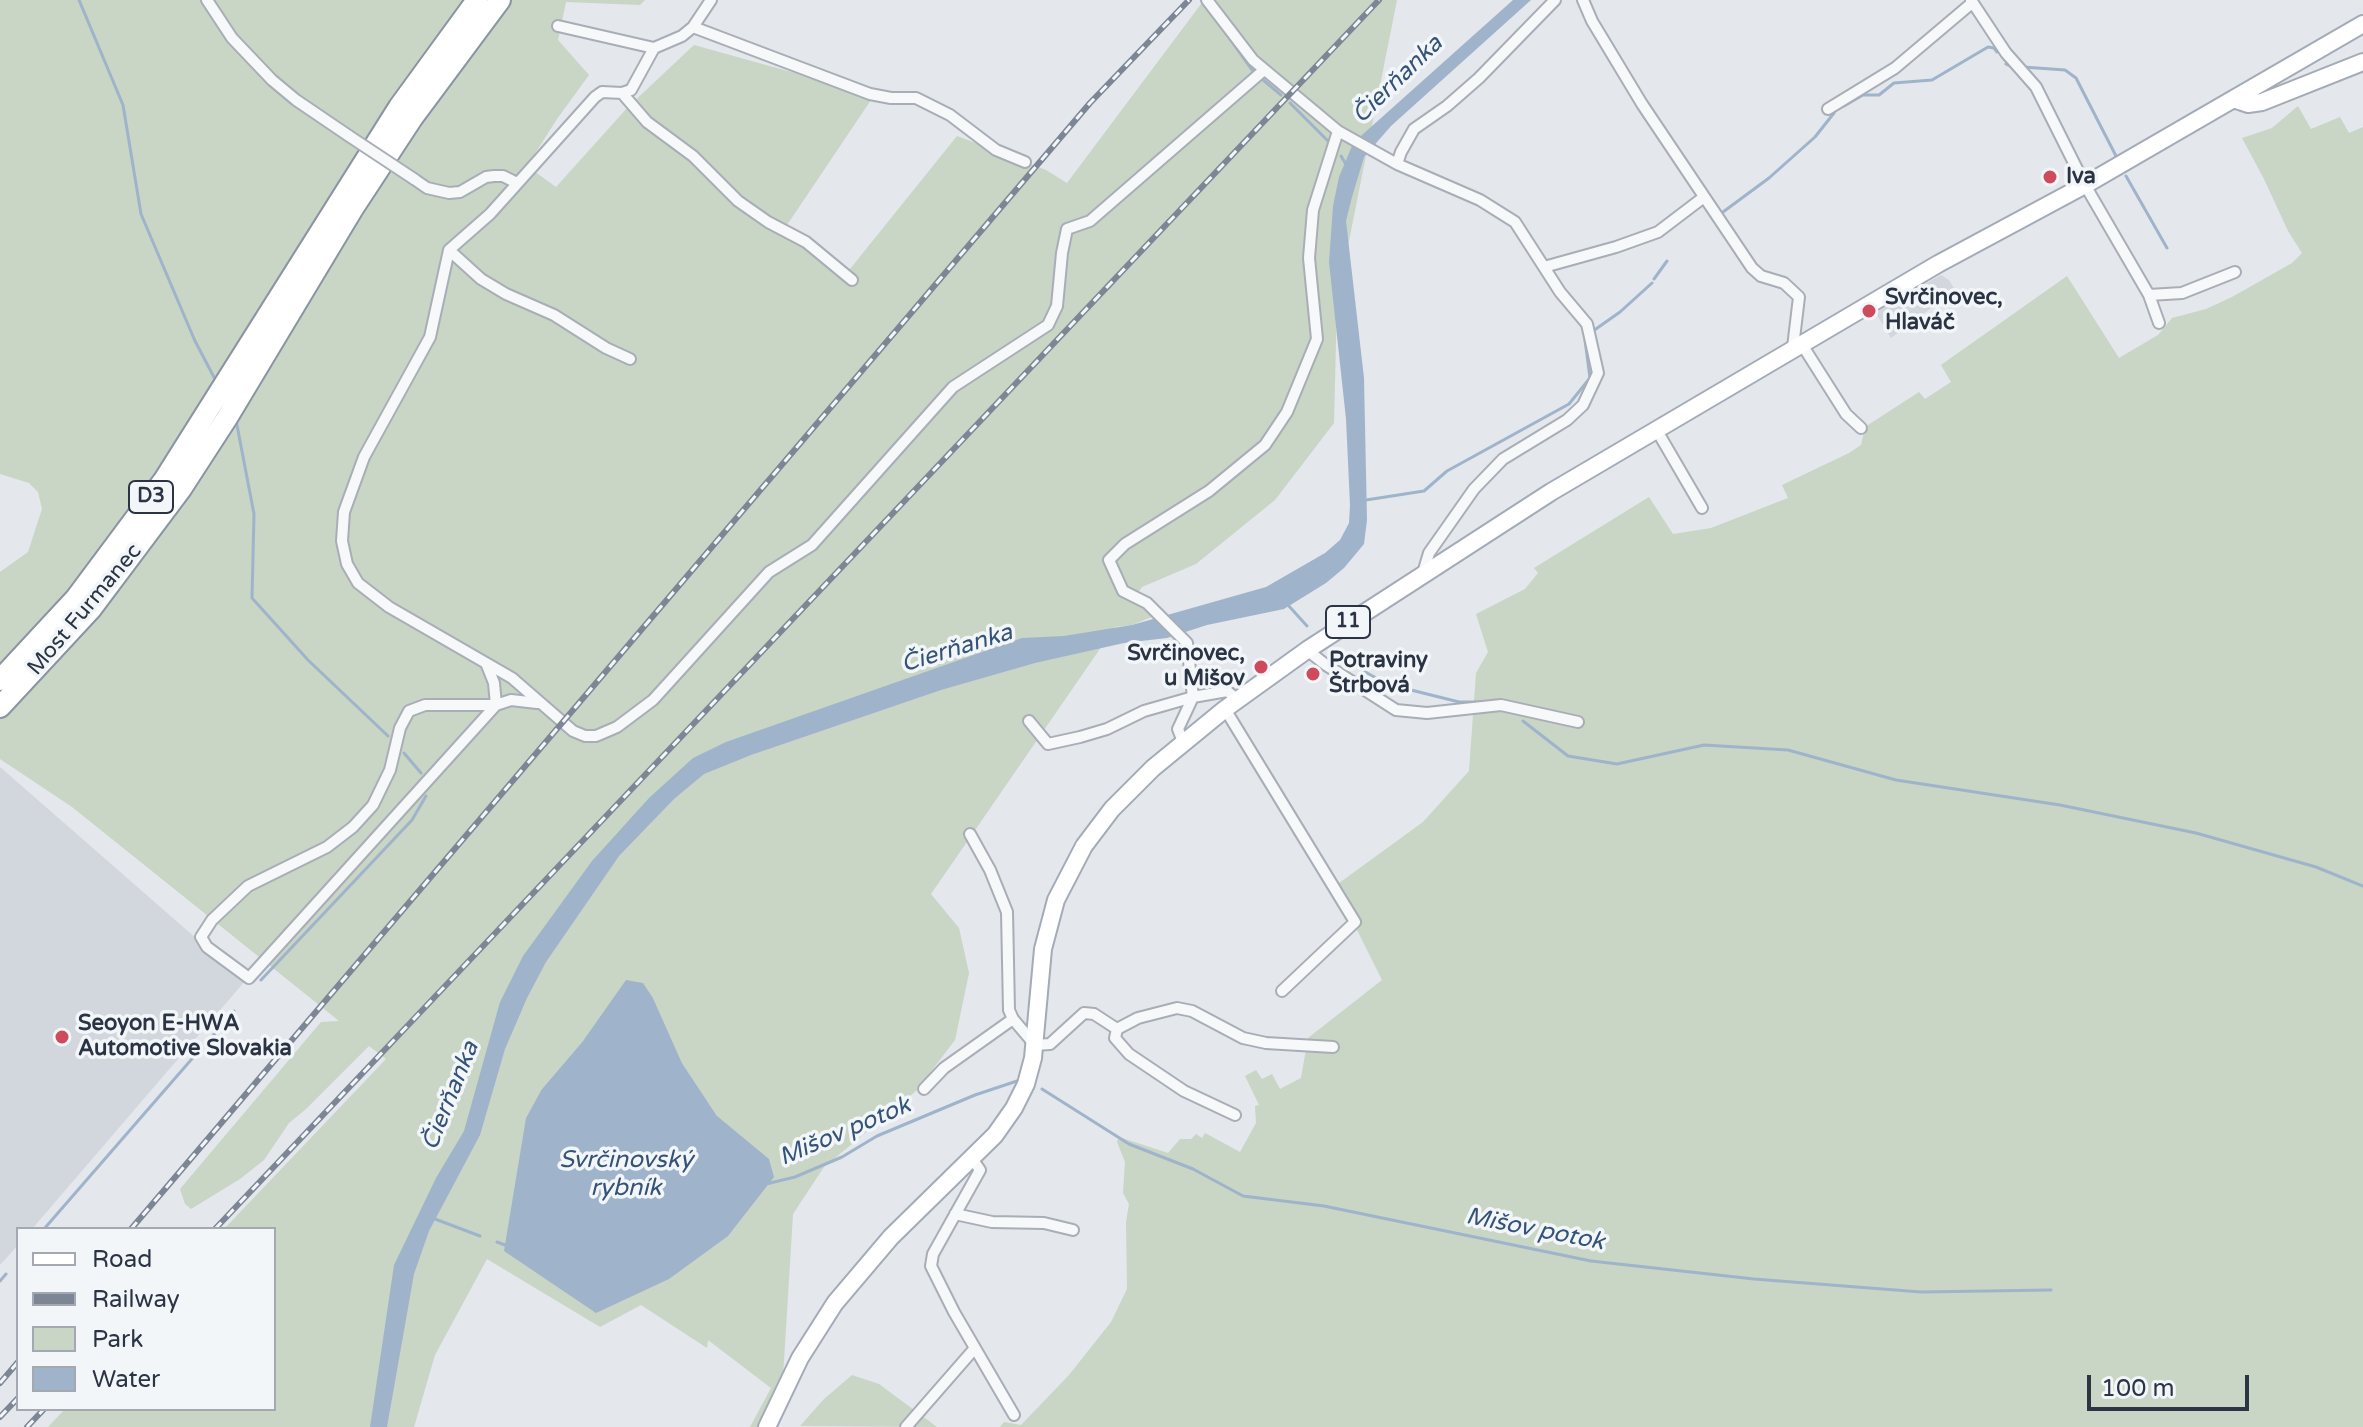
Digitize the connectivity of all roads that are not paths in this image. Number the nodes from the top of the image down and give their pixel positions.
1 (207, 0) edge
2 (477, 0) edge
3 (500, 0) edge
4 (711, 0) edge
5 (1207, 0) edge
6 (1555, 0) edge
7 (1583, 0) edge
8 (1972, 2) edge
9 (2363, 24) edge
10 (558, 26) dead end
11 (693, 27) junction
12 (654, 48) junction
13 (2363, 62) edge
14 (1264, 70) junction
15 (622, 93) junction
16 (2236, 100) junction
17 (1828, 109) dead end
18 (1338, 131) junction
19 (1025, 162) dead end
20 (1394, 162) junction
21 (517, 183) junction
22 (2085, 185) junction
23 (1704, 197) junction
24 (449, 250) junction
25 (1544, 267) junction
26 (2235, 272) dead end
27 (852, 280) dead end
28 (2149, 295) junction
29 (286, 302) junction
30 (2159, 323) dead end
31 (1797, 345) junction
32 (630, 359) dead end
33 (1861, 428) dead end
34 (1656, 429) junction
35 (1702, 508) dead end
36 (1423, 573) junction
37 (1307, 650) junction
38 (485, 662) junction
39 (0, 680) edge
40 (1193, 697) junction
41 (1232, 704) junction
42 (496, 705) junction
43 (541, 705) junction
44 (0, 707) edge
45 (1029, 721) dead end
46 (1578, 722) dead end
47 (1183, 742) junction
48 (970, 834) dead end
49 (1282, 991) dead end
50 (1013, 1019) junction
51 (1117, 1029) junction
52 (1035, 1045) junction
53 (1333, 1047) dead end
54 (924, 1089) dead end
55 (1235, 1115) dead end
56 (971, 1157) junction
57 (955, 1214) junction
58 (1073, 1230) dead end
59 (975, 1348) junction
60 (1014, 1415) dead end
61 (767, 1427) edge
62 (906, 1427) edge

1 - 21 street, bridge
2 - 29 highway, D3
3 - 29 highway, D3
4 - 11 street
5 - 14 street
6 - 20 street
7 - 23 street
8 - 17 street
8 - 22 street
9 - 16 main road, 11
10 - 12 street
11 - 12 street
11 - 19 street
12 - 15 street
13 - 16 main road
14 - 18 street
14 - 43 street
15 - 21 street
15 - 27 street
16 - 22 main road, 11
18 - 20 street
18 - 40 street
20 - 25 street
21 - 24 street
22 - 28 street
22 - 31 main road, 11
23 - 25 street
23 - 31 street
24 - 32 street
24 - 38 street
25 - 36 street
26 - 28 street
28 - 30 street
29 - 39 highway, Most Furmanec / D3
29 - 44 highway, Most Furmanec / D3
31 - 33 street
31 - 34 main road, 11
34 - 35 street
34 - 36 main road, 11
36 - 37 main road, 11
37 - 41 main road, 11
37 - 46 street
38 - 42 street
38 - 43 street
40 - 41 street
40 - 45 street
40 - 47 street
41 - 47 main road, 11
41 - 49 street
42 - 42 street
42 - 43 street
47 - 52 main road, 11
48 - 50 street
50 - 52 street
50 - 54 street
51 - 52 street
51 - 53 street
51 - 55 street
52 - 56 main road, 11
56 - 57 street
56 - 61 main road, 11
57 - 58 street
57 - 59 street
59 - 60 street
59 - 62 street

